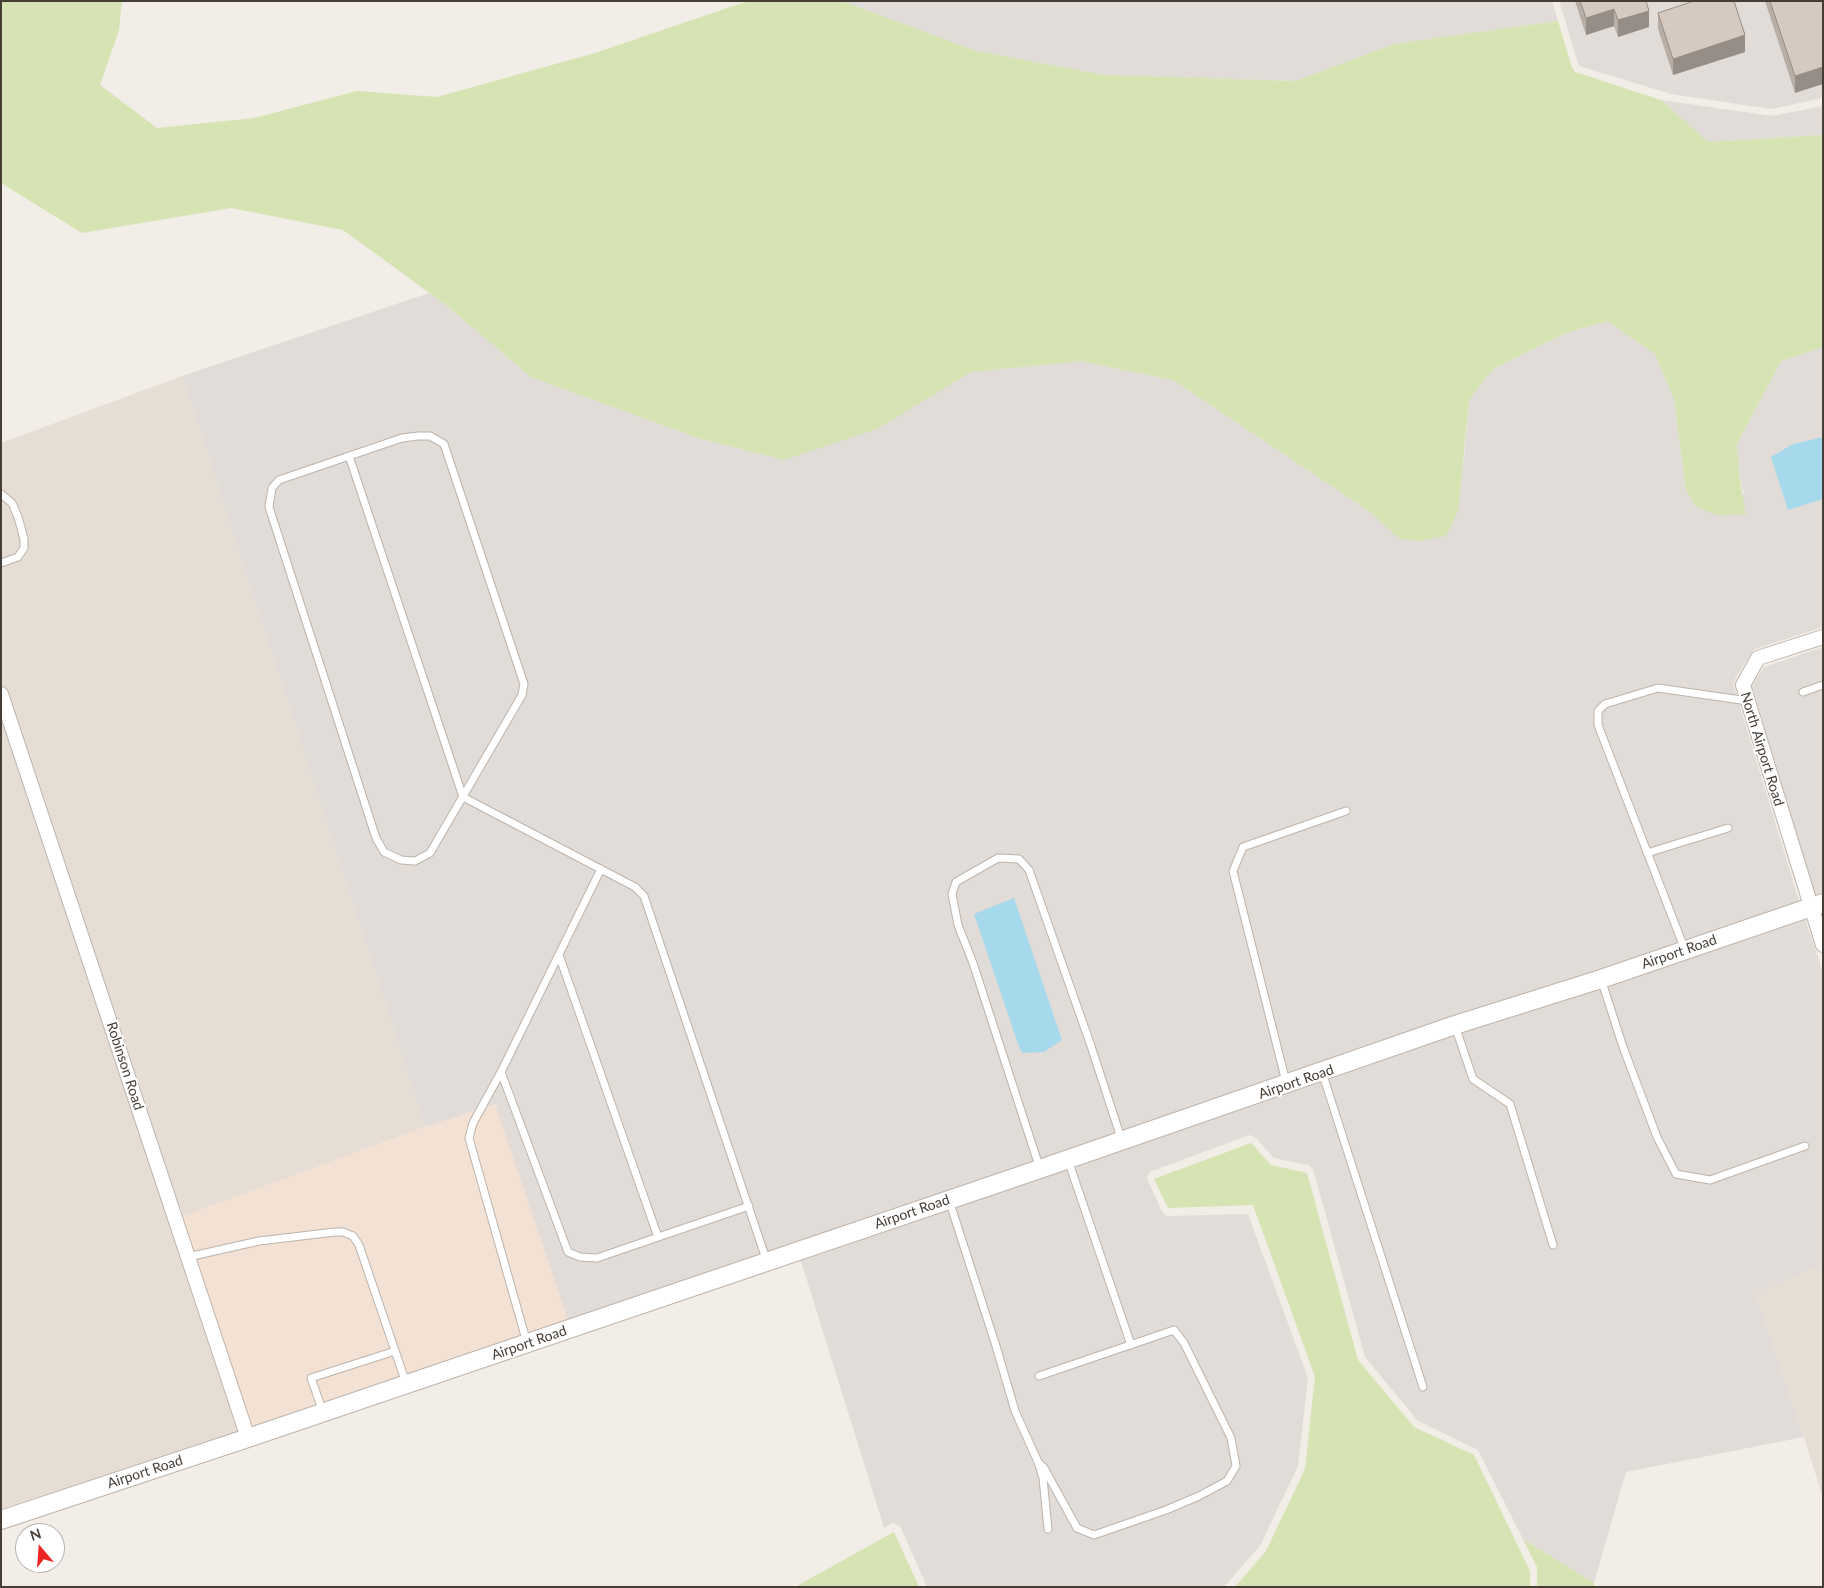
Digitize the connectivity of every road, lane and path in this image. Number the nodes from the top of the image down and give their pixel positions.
1 (348, 456) junction
2 (1, 494) edge
3 (1, 563) edge
4 (1823, 637) edge
5 (1823, 685) edge
6 (1803, 692) dead end
7 (1, 694) edge
8 (1748, 701) junction
9 (464, 797) junction
10 (1346, 811) dead end
11 (1728, 828) dead end
12 (1647, 853) junction
13 (601, 869) junction
14 (1816, 905) edge
15 (1823, 945) edge
16 (1685, 950) junction
17 (559, 955) junction
18 (1601, 979) junction
19 (1455, 1025) junction
20 (501, 1072) junction
21 (1322, 1072) junction
22 (1287, 1085) junction
23 (1122, 1141) junction
24 (1805, 1146) dead end
25 (1068, 1160) junction
26 (1040, 1170) junction
27 (949, 1200) junction
28 (748, 1206) junction
29 (658, 1237) junction
30 (1554, 1245) dead end
31 (188, 1257) junction
32 (767, 1262) junction
33 (527, 1344) junction
34 (1131, 1345) junction
35 (395, 1351) junction
36 (1039, 1376) dead end
37 (406, 1384) junction
38 (1423, 1386) dead end
39 (323, 1413) junction
40 (248, 1438) junction
41 (1038, 1462) junction
42 (1, 1520) edge
43 (1048, 1529) dead end

1 - 9 lane
1 - 9 lane
1 - 9 lane
2 - 3 lane
4 - 8 street, North Airport Road
5 - 6 lane
7 - 31 street, Robinson Road
8 - 12 lane
8 - 14 street, North Airport Road
9 - 13 lane
10 - 22 lane
11 - 12 lane
12 - 16 lane
13 - 17 lane
13 - 28 lane
14 - 15 street, North Airport Road
14 - 16 street, Airport Road
16 - 18 street, Airport Road
17 - 20 lane
17 - 29 lane
18 - 19 street, Airport Road
18 - 24 lane
19 - 21 street, Airport Road
19 - 30 lane
20 - 29 lane
20 - 33 lane
21 - 22 street, Airport Road
21 - 38 lane
22 - 23 street, Airport Road
23 - 25 street, Airport Road
23 - 26 lane
25 - 26 street, Airport Road
25 - 34 lane
26 - 27 street, Airport Road
27 - 32 street, Airport Road
27 - 41 lane
28 - 29 lane
28 - 32 lane
31 - 35 lane
31 - 40 street, Robinson Road
32 - 33 street, Airport Road
33 - 37 street, Airport Road
34 - 36 lane
34 - 41 lane
35 - 37 lane
35 - 39 lane
37 - 39 street, Airport Road
39 - 40 street, Airport Road
40 - 42 street, Airport Road
41 - 43 lane

